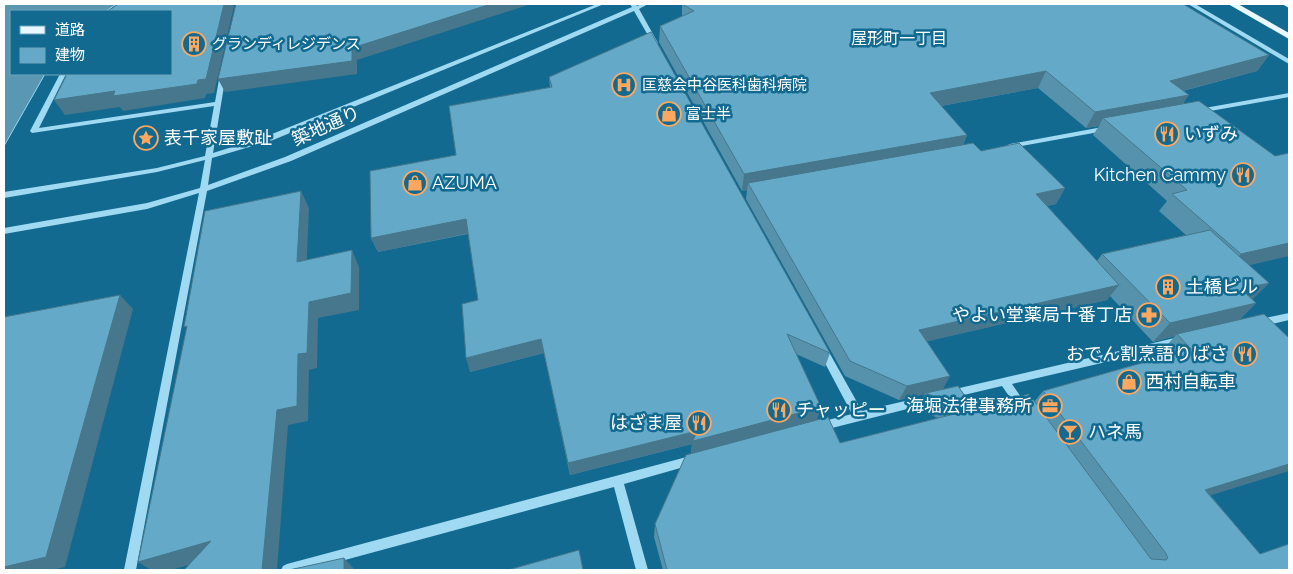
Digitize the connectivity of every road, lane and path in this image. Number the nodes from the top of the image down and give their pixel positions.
1 (601, 4) edge
2 (645, 4) edge
3 (1191, 4) edge
4 (1232, 4) edge
5 (1286, 4) edge
6 (634, 6) edge
7 (1289, 6) edge
8 (1289, 36) edge
9 (661, 54) edge
10 (1289, 62) edge
11 (225, 68) edge
12 (62, 75) edge
13 (1289, 94) edge
14 (217, 104) junction
15 (1191, 113) edge
16 (1113, 127) edge
17 (1005, 147) edge
18 (209, 157) junction
19 (204, 189) junction
20 (4, 195) edge
21 (4, 231) edge
22 (1289, 316) edge
23 (1251, 325) edge
24 (816, 337) edge
25 (1185, 340) edge
26 (1005, 382) junction
27 (1028, 413) edge
28 (859, 416) junction
29 (811, 429) edge
30 (705, 457) edge
31 (618, 480) junction
32 (130, 570) edge
33 (287, 570) edge
34 (642, 570) edge

1 - 18 street, 築地通り
2 - 6 street, 築地通り
3 - 10 street
4 - 8 main road
5 - 7 main road
6 - 9 street
6 - 19 street, 築地通り
11 - 14 street
12 - 14 street
13 - 15 street
14 - 18 street
16 - 17 street
18 - 19 street
18 - 20 street, 築地通り
19 - 21 street, 築地通り
19 - 32 street
22 - 23 street
24 - 28 street
25 - 26 street
26 - 27 street
26 - 28 street
28 - 29 street
30 - 31 street
31 - 33 street
31 - 34 street

